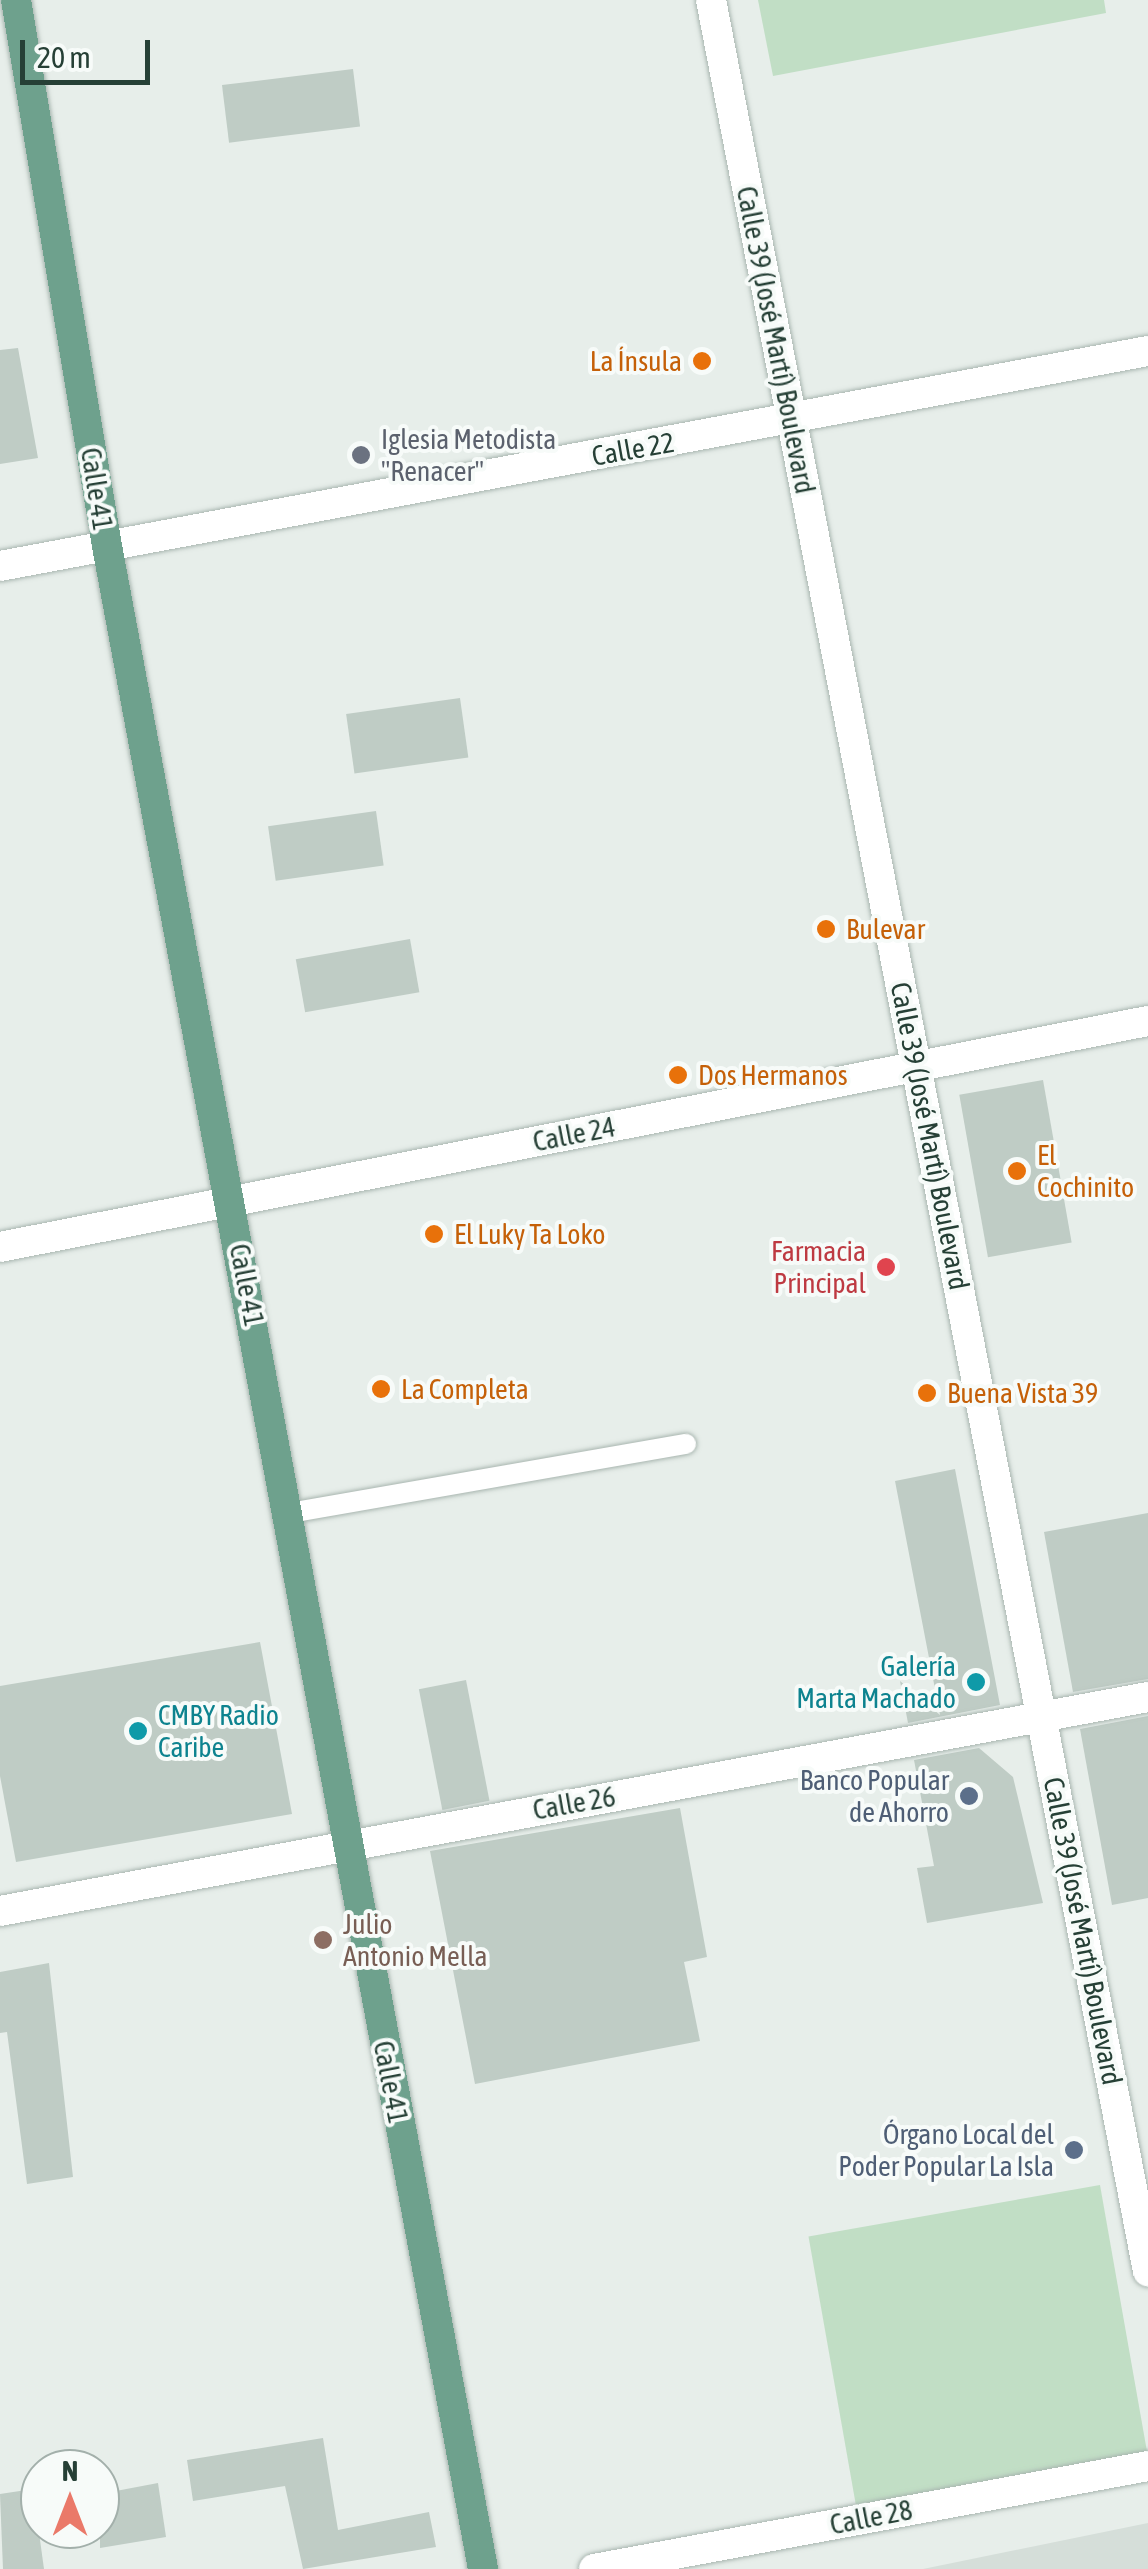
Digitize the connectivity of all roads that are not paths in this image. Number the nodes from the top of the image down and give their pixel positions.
1 (16, 0) edge
2 (711, 0) edge
3 (1148, 351) edge
4 (792, 419) junction
5 (107, 546) junction
6 (0, 566) edge
7 (1148, 1021) edge
8 (916, 1068) junction
9 (231, 1201) junction
10 (0, 1247) edge
11 (686, 1444) dead end
12 (290, 1513) junction
13 (1148, 1697) edge
14 (1042, 1720) junction
15 (346, 1844) junction
16 (0, 1911) edge
17 (1148, 2271) edge
18 (1148, 2466) edge
19 (483, 2569) edge
20 (594, 2569) edge

1 - 5 main road, Calle 41
2 - 4 street, Calle 39 (José Martí) Boulevard
3 - 4 street, Calle 22
4 - 5 street, Calle 22
4 - 8 street, Calle 39 (José Martí) Boulevard
5 - 6 street, Calle 22
5 - 9 main road, Calle 41
7 - 8 street, Calle 24
8 - 9 street, Calle 24
8 - 14 street, Calle 39 (José Martí) Boulevard
9 - 10 street, Calle 24
9 - 12 main road, Calle 41
11 - 12 lane
12 - 15 main road, Calle 41
13 - 14 street, Calle 26
14 - 15 street, Calle 26
14 - 17 street, Calle 39 (José Martí) Boulevard
15 - 16 street, Calle 26
15 - 19 main road, Calle 41
18 - 20 street, Calle 28

